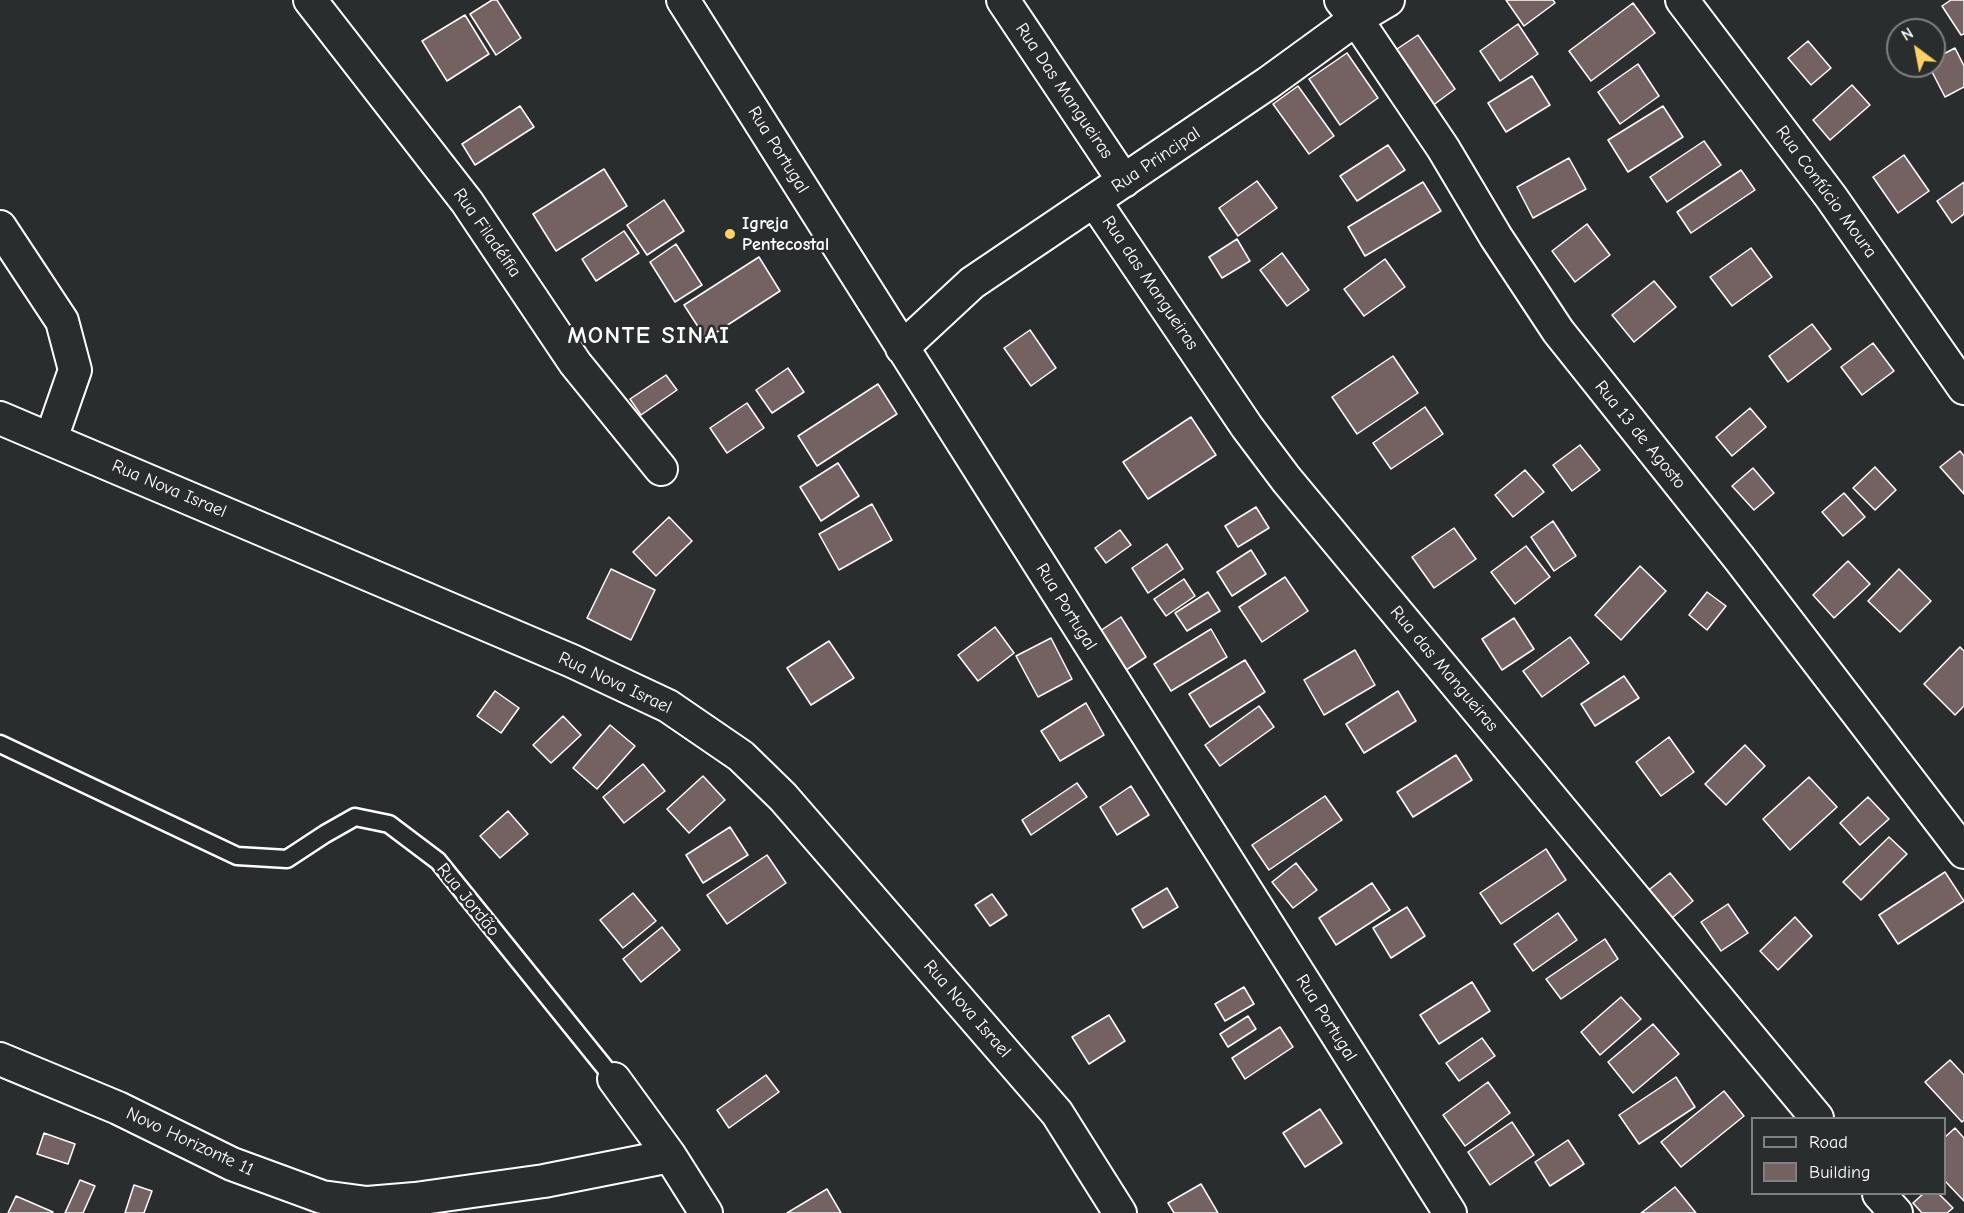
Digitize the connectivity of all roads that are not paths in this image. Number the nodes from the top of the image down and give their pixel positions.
1 (310, 0) edge
2 (683, 0) edge
3 (1003, 0) edge
4 (1388, 0) edge
5 (1682, 0) edge
6 (1348, 10) edge
7 (1124, 181) junction
8 (1095, 202) junction
9 (0, 227) edge
10 (902, 348) junction
11 (1964, 388) edge
12 (0, 418) edge
13 (51, 439) junction
14 (661, 468) dead end
15 (0, 744) edge
16 (1964, 852) edge
17 (0, 1059) edge
18 (614, 1079) joint
19 (1815, 1117) edge
20 (670, 1156) junction
21 (1880, 1195) edge
22 (706, 1213) edge
23 (1120, 1213) edge
24 (1450, 1213) edge
25 (1896, 1213) edge

1 - 14 street, Rua Filadélfia
2 - 10 street, Rua Portugal
3 - 7 street, Rua Das Mangueiras
4 - 6 street, Rua Principal
5 - 11 street, Rua Confúcio Moura
6 - 7 street, Rua Principal
6 - 16 street, Rua 13 de Agosto
7 - 8 street, Rua Principal
8 - 10 street, Rua Principal
8 - 19 street, Rua das Mangueiras
9 - 13 street
10 - 24 street, Rua Portugal
12 - 13 street, Rua Nova Israel
13 - 23 street, Rua Nova Israel
15 - 18 lane, Rua Jordão
17 - 20 street, Novo Horizonte 11
18 - 20 street, Rua Jordão
20 - 22 street, Rua Jordão
21 - 25 street

